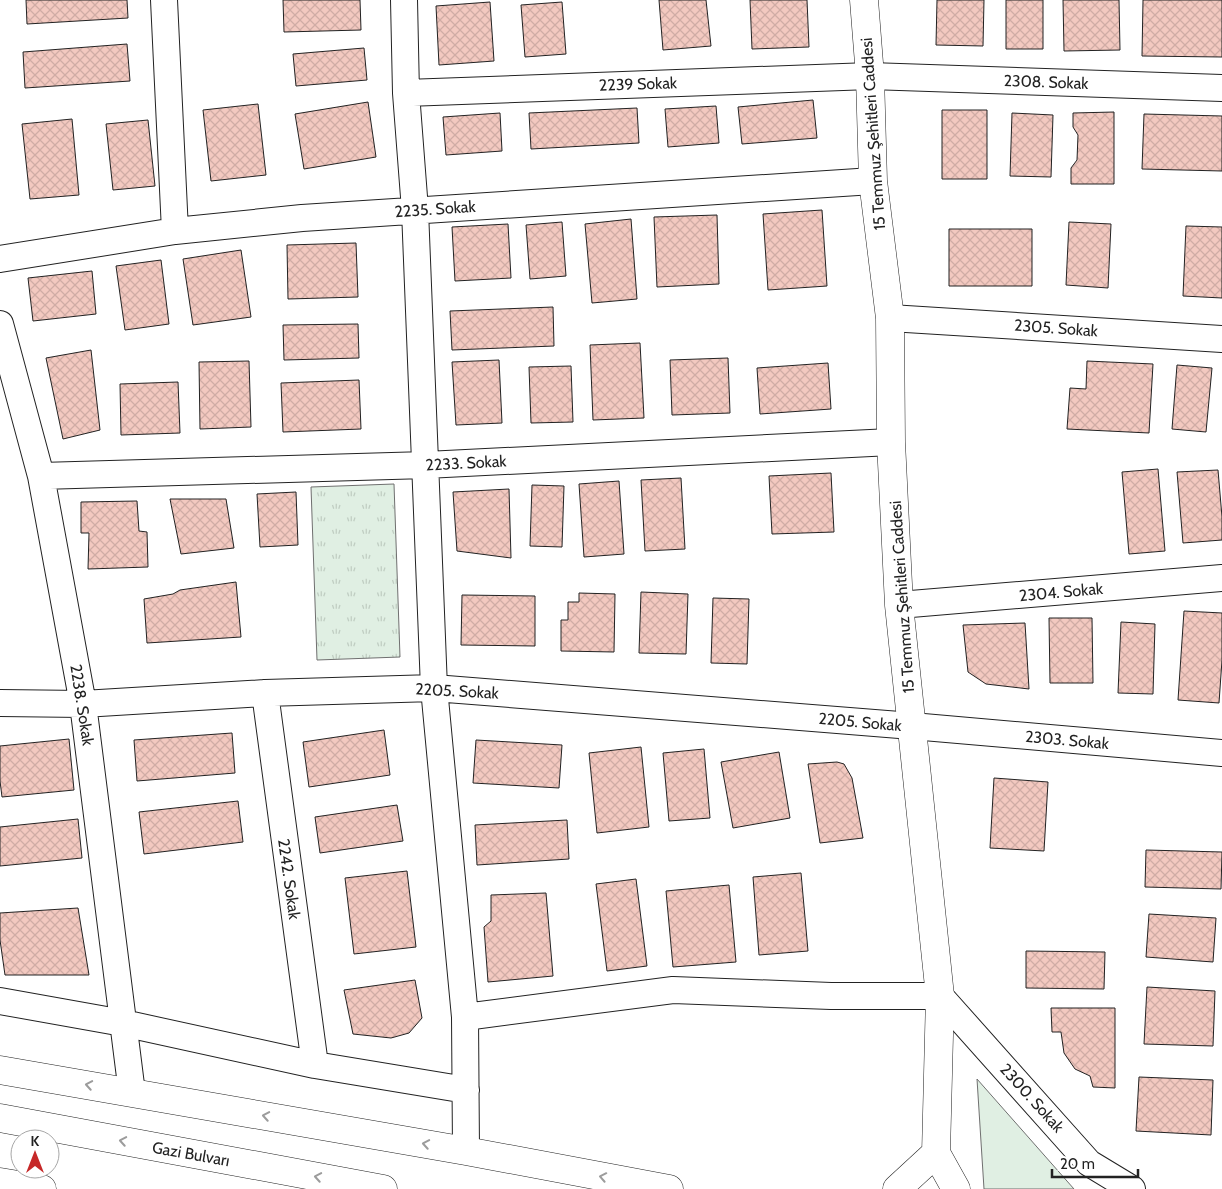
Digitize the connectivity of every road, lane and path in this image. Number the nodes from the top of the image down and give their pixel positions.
1 (164, 0) edge
2 (404, 0) edge
3 (864, 0) edge
4 (870, 76) junction
5 (1222, 88) edge
6 (406, 93) junction
7 (873, 181) junction
8 (415, 210) junction
9 (175, 231) junction
10 (0, 259) edge
11 (890, 318) junction
12 (0, 324) edge
13 (1222, 339) edge
14 (891, 442) junction
15 (426, 465) junction
16 (41, 476) junction
17 (1222, 578) edge
18 (899, 605) junction
19 (434, 688) junction
20 (264, 693) junction
21 (0, 703) edge
22 (83, 704) junction
23 (912, 726) junction
24 (1222, 753) edge
25 (940, 996) junction
26 (0, 1002) edge
27 (465, 1017) junction
28 (123, 1023) junction
29 (315, 1065) junction
30 (0, 1070) edge
31 (466, 1090) junction
32 (132, 1093) junction
33 (0, 1118) edge
34 (466, 1151) junction
35 (936, 1153) junction
36 (0, 1182) edge
37 (42, 1189) edge
38 (383, 1189) edge
39 (668, 1189) edge
40 (898, 1189) edge
41 (956, 1189) edge
42 (1132, 1189) edge

1 - 9 street
2 - 6 street
3 - 4 main road, 15 Temmuz Şehitleri Caddesi
4 - 5 street, 2308. Sokak
4 - 6 street, 2239 Sokak
4 - 7 main road, 15 Temmuz Şehitleri Caddesi
6 - 8 street
7 - 8 street, 2235. Sokak
7 - 11 main road, 15 Temmuz Şehitleri Caddesi
8 - 9 street, 2235. Sokak
8 - 15 street
9 - 10 street, 2235. Sokak
11 - 13 street, 2305. Sokak
11 - 14 main road, 15 Temmuz Şehitleri Caddesi
12 - 16 street, 2238. Sokak
14 - 15 street, 2233. Sokak
14 - 18 main road, 15 Temmuz Şehitleri Caddesi
15 - 16 street, 2233. Sokak
15 - 19 street
16 - 22 street, 2238. Sokak
17 - 18 street, 2304. Sokak
18 - 23 main road, 15 Temmuz Şehitleri Caddesi
19 - 20 street, 2205. Sokak
19 - 23 street, 2205. Sokak
19 - 27 street
20 - 22 street, 2205. Sokak
20 - 29 street, 2242. Sokak
21 - 22 street, 2205. Sokak
22 - 28 street, 2238. Sokak
23 - 24 street, 2303. Sokak
23 - 25 main road, 15 Temmuz Şehitleri Caddesi
25 - 27 street
25 - 35 main road, 15 Temmuz Şehitleri Caddesi
25 - 42 street, 2300. Sokak
26 - 28 street
27 - 31 street
28 - 29 street
28 - 32 street, 2238. Sokak
29 - 31 street
32 -> 30 main road
31 - 34 street
34 -> 32 main road
38 -> 33 main road, Gazi Bulvarı
39 -> 34 main road
35 - 40 main road
35 - 41 main road
36 - 37 main road

